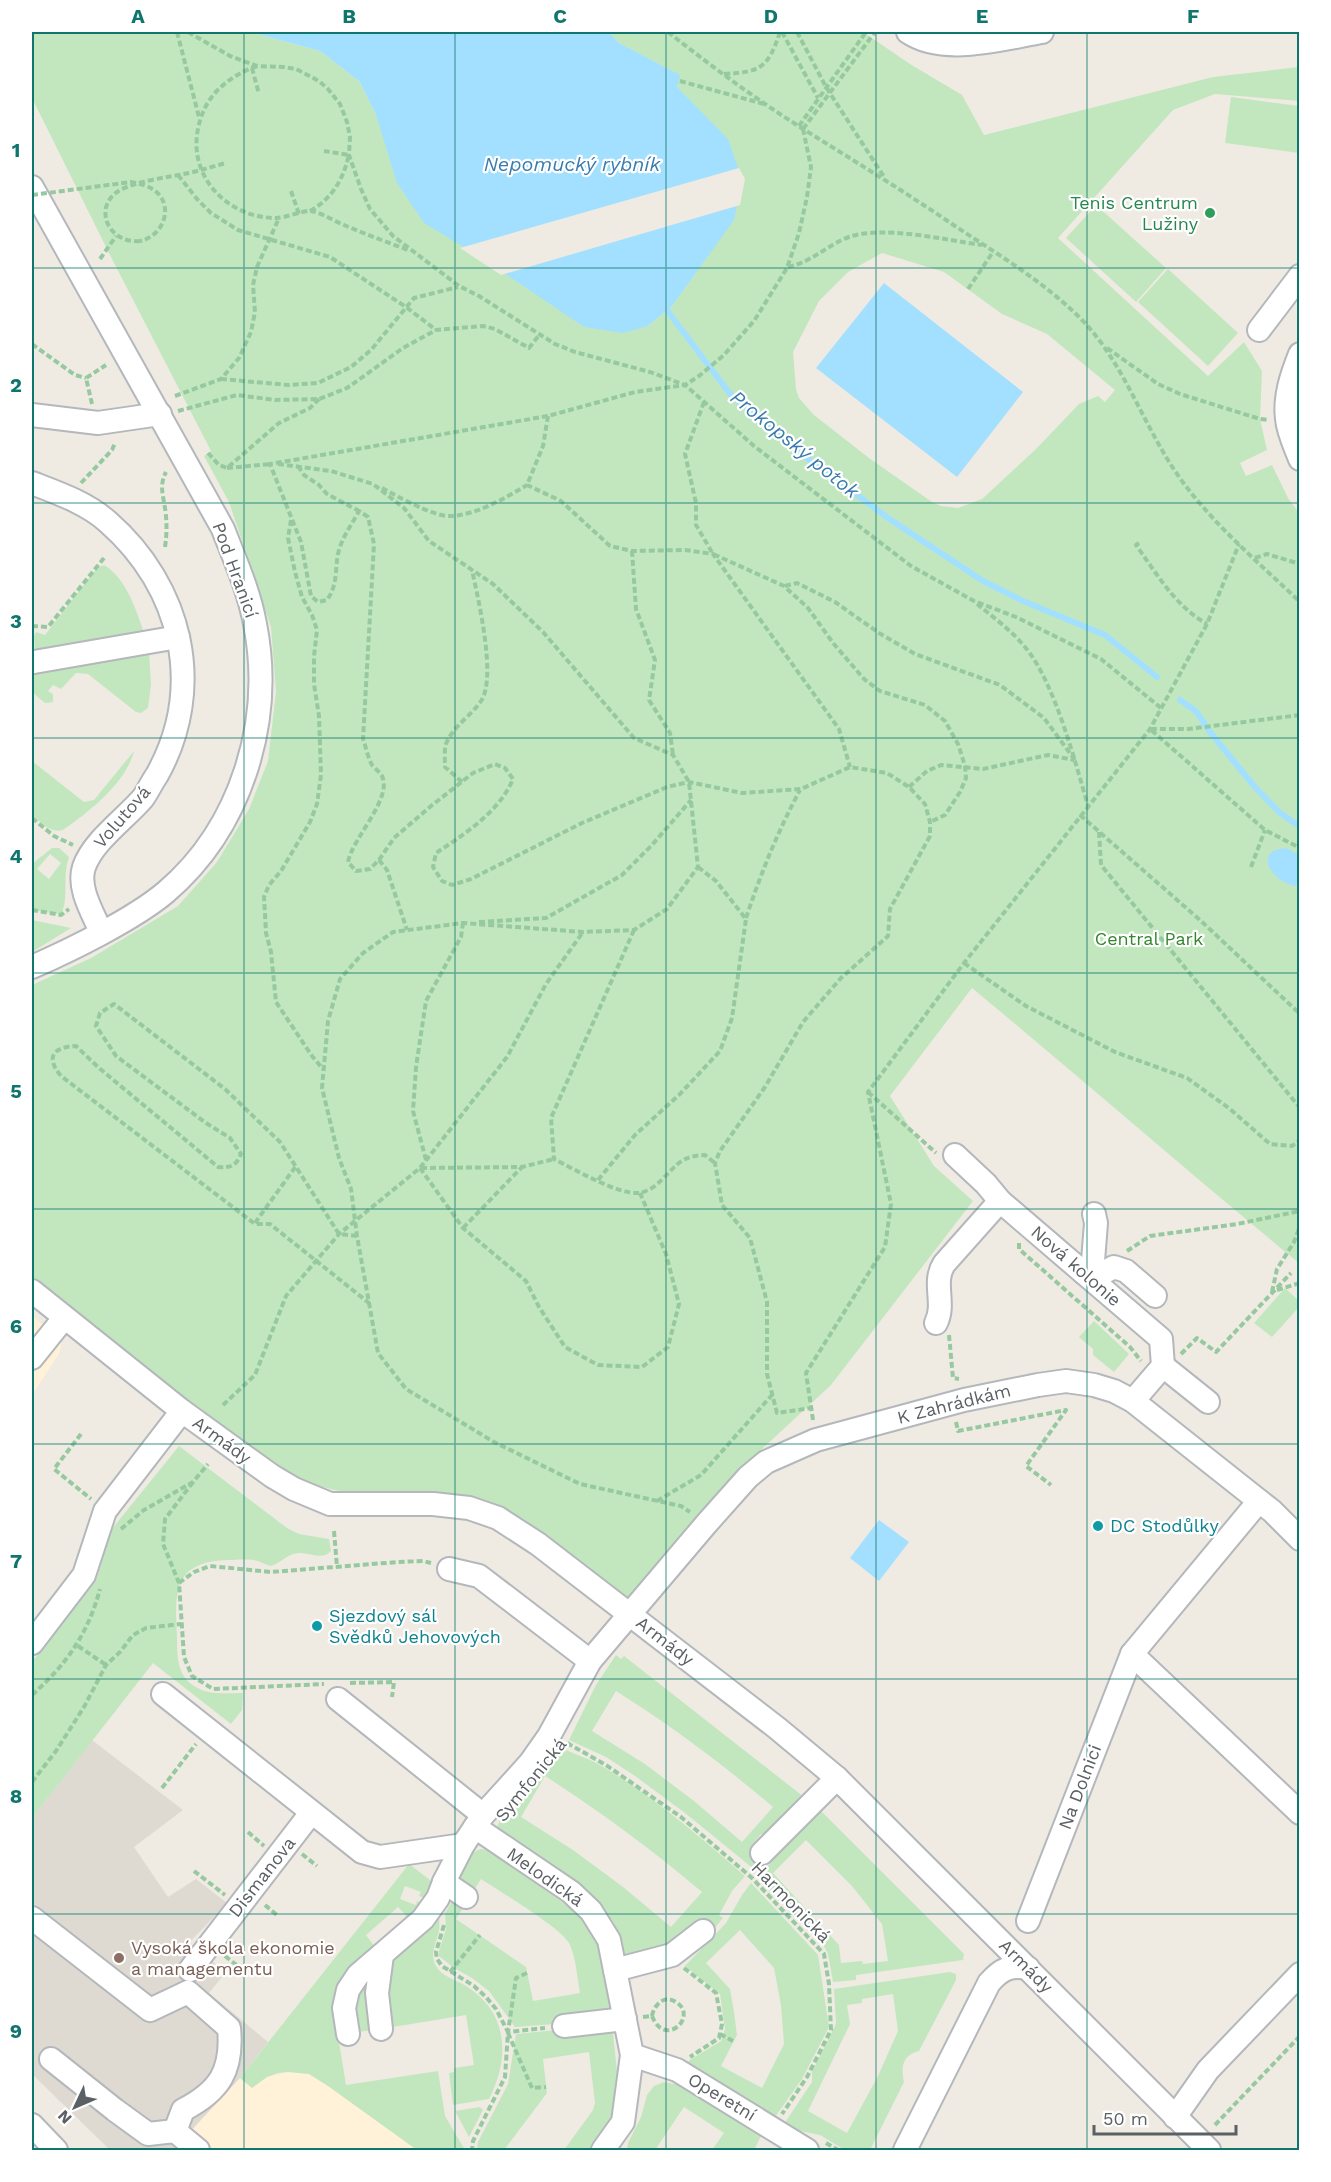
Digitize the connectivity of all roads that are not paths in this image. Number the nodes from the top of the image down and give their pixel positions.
1 (908, 32) edge
2 (1042, 32) edge
3 (32, 187) edge
4 (1299, 276) edge
5 (1259, 330) dead end
6 (1299, 354) edge
7 (160, 414) junction
8 (32, 415) edge
9 (1299, 459) edge
10 (32, 483) edge
11 (178, 637) junction
12 (34, 662) dead end
13 (101, 932) junction
14 (32, 967) edge
15 (950, 1157) road end
16 (1000, 1201) junction
17 (1094, 1214) dead end
18 (1089, 1278) junction
19 (32, 1291) edge
20 (1155, 1296) dead end
21 (64, 1318) junction
22 (936, 1323) dead end
23 (32, 1358) edge
24 (1170, 1363) junction
25 (1141, 1392) junction
26 (1208, 1402) dead end
27 (182, 1411) junction
28 (1259, 1501) junction
29 (1299, 1539) edge
30 (449, 1569) dead end
31 (630, 1614) junction
32 (32, 1643) edge
33 (1132, 1654) junction
34 (590, 1661) junction
35 (337, 1689) road end
36 (163, 1695) dead end
37 (837, 1778) junction
38 (311, 1813) junction
39 (1299, 1813) edge
40 (474, 1829) junction
41 (762, 1853) dead end
42 (444, 1882) junction
43 (465, 1897) dead end
44 (32, 1918) edge
45 (1028, 1921) dead end
46 (703, 1931) dead end
47 (382, 1955) junction
48 (1028, 1968) junction
49 (615, 1970) junction
50 (1299, 1974) edge
51 (189, 1981) junction
52 (625, 2019) junction
53 (564, 2026) road end
54 (381, 2029) dead end
55 (348, 2034) dead end
56 (632, 2055) junction
57 (51, 2059) dead end
58 (1175, 2116) junction
59 (32, 2125) edge
60 (175, 2130) junction
61 (56, 2151) edge
62 (198, 2151) edge
63 (603, 2151) edge
64 (807, 2151) edge
65 (905, 2151) edge
66 (1209, 2151) edge

1 - 2 street
3 - 7 street, Pod Hranicí
4 - 5 street
6 - 9 street
7 - 8 street
7 - 13 street, Pod Hranicí
10 - 11 street, Volutová
11 - 12 street
11 - 13 street, Volutová
13 - 14 street, Pod Hranicí
15 - 16 street, Nová kolonie
16 - 18 street, Nová kolonie
16 - 22 street
17 - 18 street
18 - 20 street
18 - 24 street, Nová kolonie
19 - 21 street, Armády
21 - 23 street
21 - 27 street, Armády
24 - 25 street
24 - 26 street
25 - 28 street, K Zahrádkám
25 - 31 street, K Zahrádkám
27 - 31 street, Armády
27 - 32 street
28 - 29 street, K Zahrádkám
28 - 33 street, Na Dolnici
30 - 34 street
31 - 34 street, Symfonická
31 - 37 street, Armády
33 - 39 street
33 - 45 street, Na Dolnici
34 - 40 street, Symfonická
35 - 40 street, Melodická
36 - 38 street
37 - 41 street
37 - 48 street, Armády
38 - 40 street
38 - 51 street, Dismanova
40 - 42 street, Symfonická
40 - 49 street, Melodická
42 - 43 street
42 - 47 street, Symfonická
44 - 51 street
46 - 49 street
47 - 54 street
47 - 55 street, Symfonická
48 - 58 street, Armády
48 - 65 street
49 - 52 street, Melodická
50 - 58 street
51 - 60 street
52 - 53 street
52 - 56 street, Melodická
56 - 63 street, Melodická
56 - 64 street, Operetní
57 - 60 street
58 - 66 street, Armády
59 - 61 street
60 - 62 street

